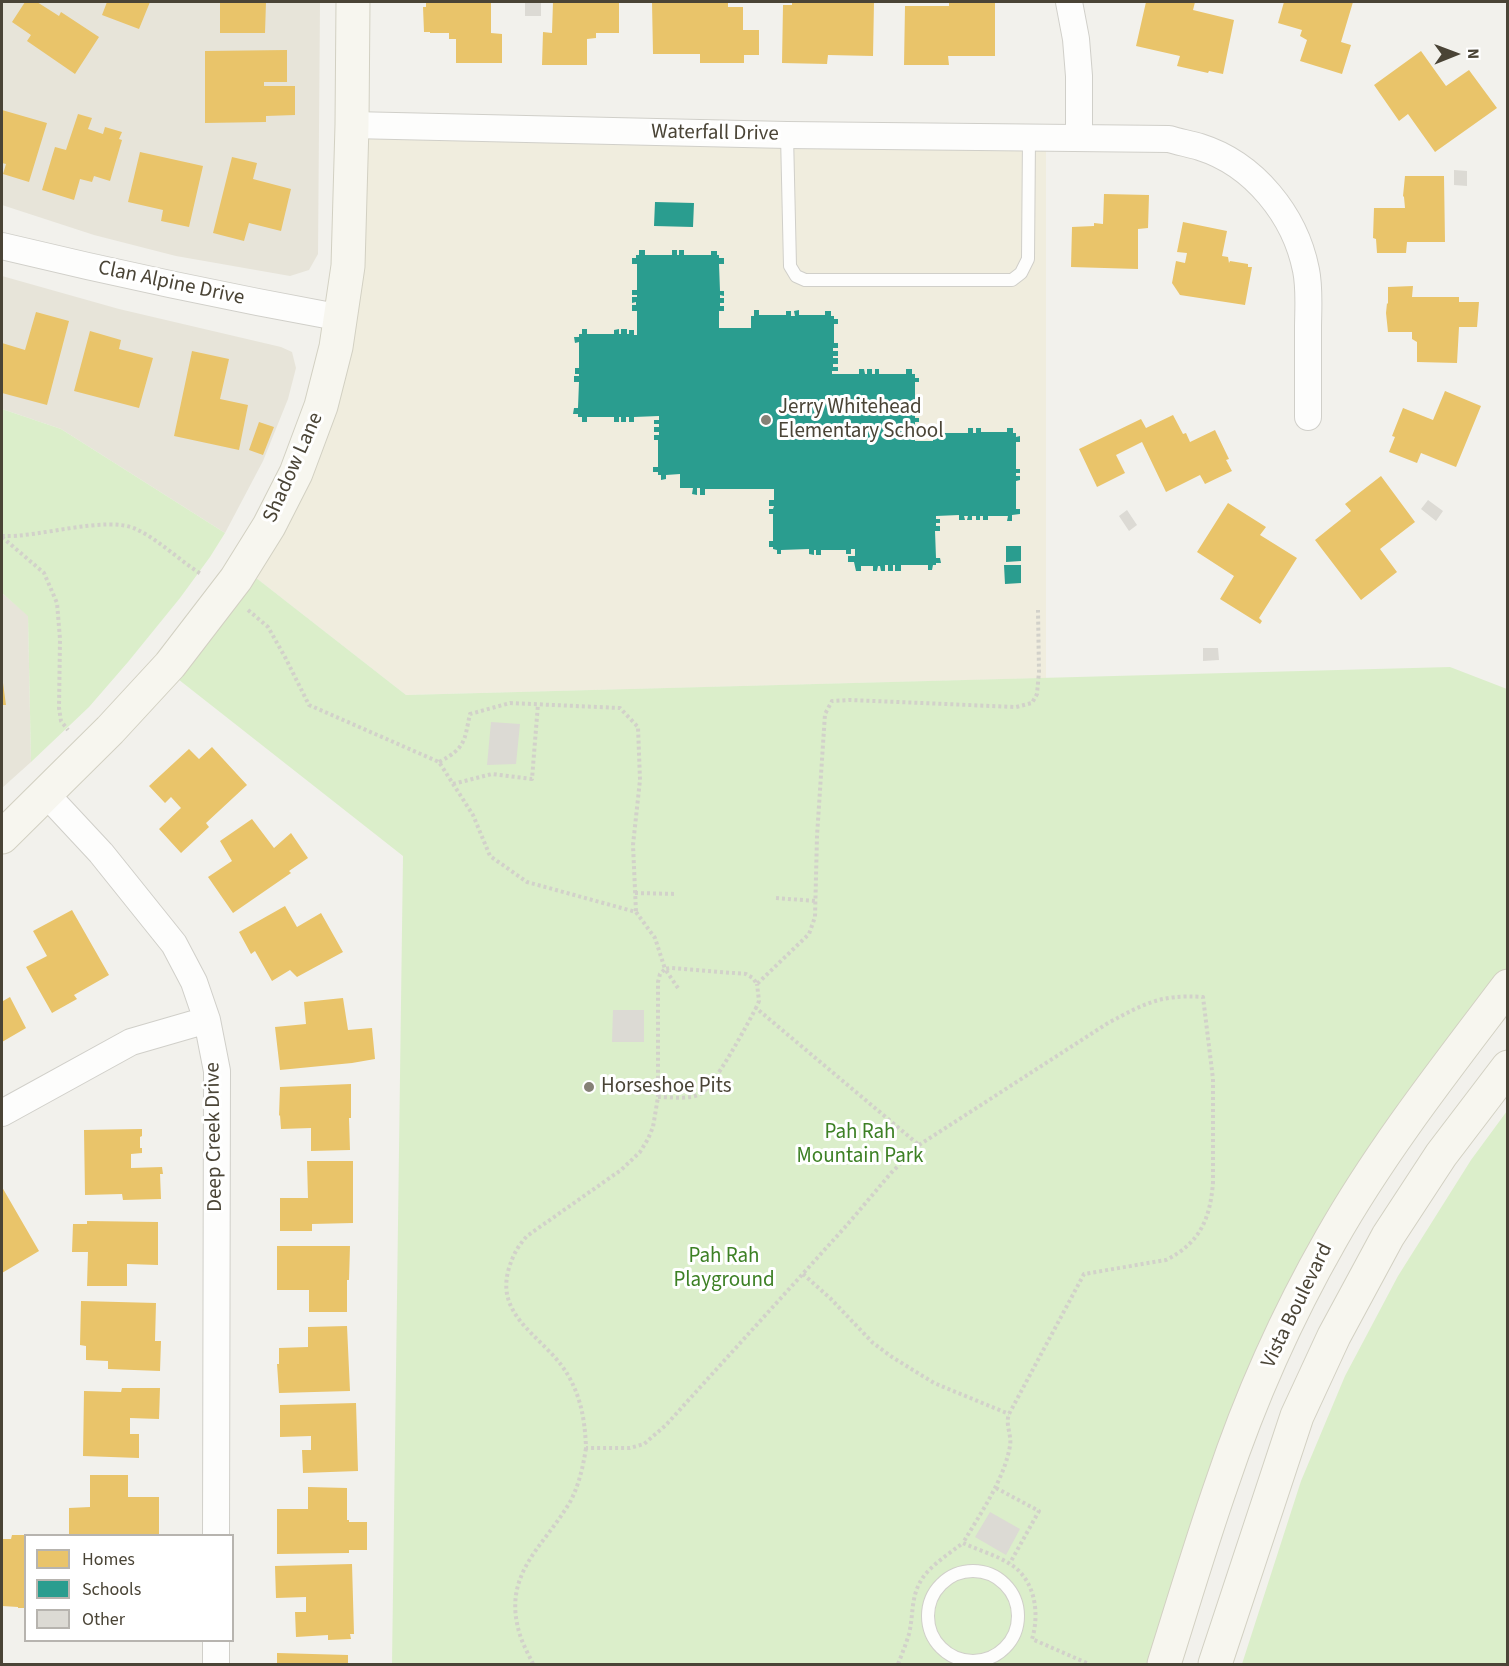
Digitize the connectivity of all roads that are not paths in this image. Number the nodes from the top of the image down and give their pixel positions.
1 (352, 2) edge
2 (1069, 2) edge
3 (352, 125) junction
4 (787, 135) junction
5 (1029, 137) junction
6 (1078, 137) junction
7 (2, 246) edge
8 (342, 318) junction
9 (1308, 417) dead end
10 (46, 794) junction
11 (2, 837) edge
12 (1508, 986) edge
13 (207, 1020) junction
14 (1508, 1067) edge
15 (2, 1113) edge
16 (216, 1534) edge
17 (216, 1642) edge
18 (953, 1661) edge
19 (216, 1665) edge
20 (1164, 1665) edge
21 (1215, 1665) edge

1 - 3 main road, Shadow Lane
2 - 6 street
3 - 4 street, Waterfall Drive
3 - 8 main road, Shadow Lane
4 - 5 street, Waterfall Drive
4 - 5 lane
5 - 6 street, Waterfall Drive
6 - 9 street, Waterfall Drive
7 - 8 street, Clan Alpine Drive
8 - 10 main road, Shadow Lane
10 - 11 main road, Shadow Lane
10 - 13 street, Deep Creek Drive
12 - 20 main road, Vista Boulevard
13 - 15 street
13 - 16 street, Deep Creek Drive
14 - 21 main road
17 - 19 street
18 - 18 lane

